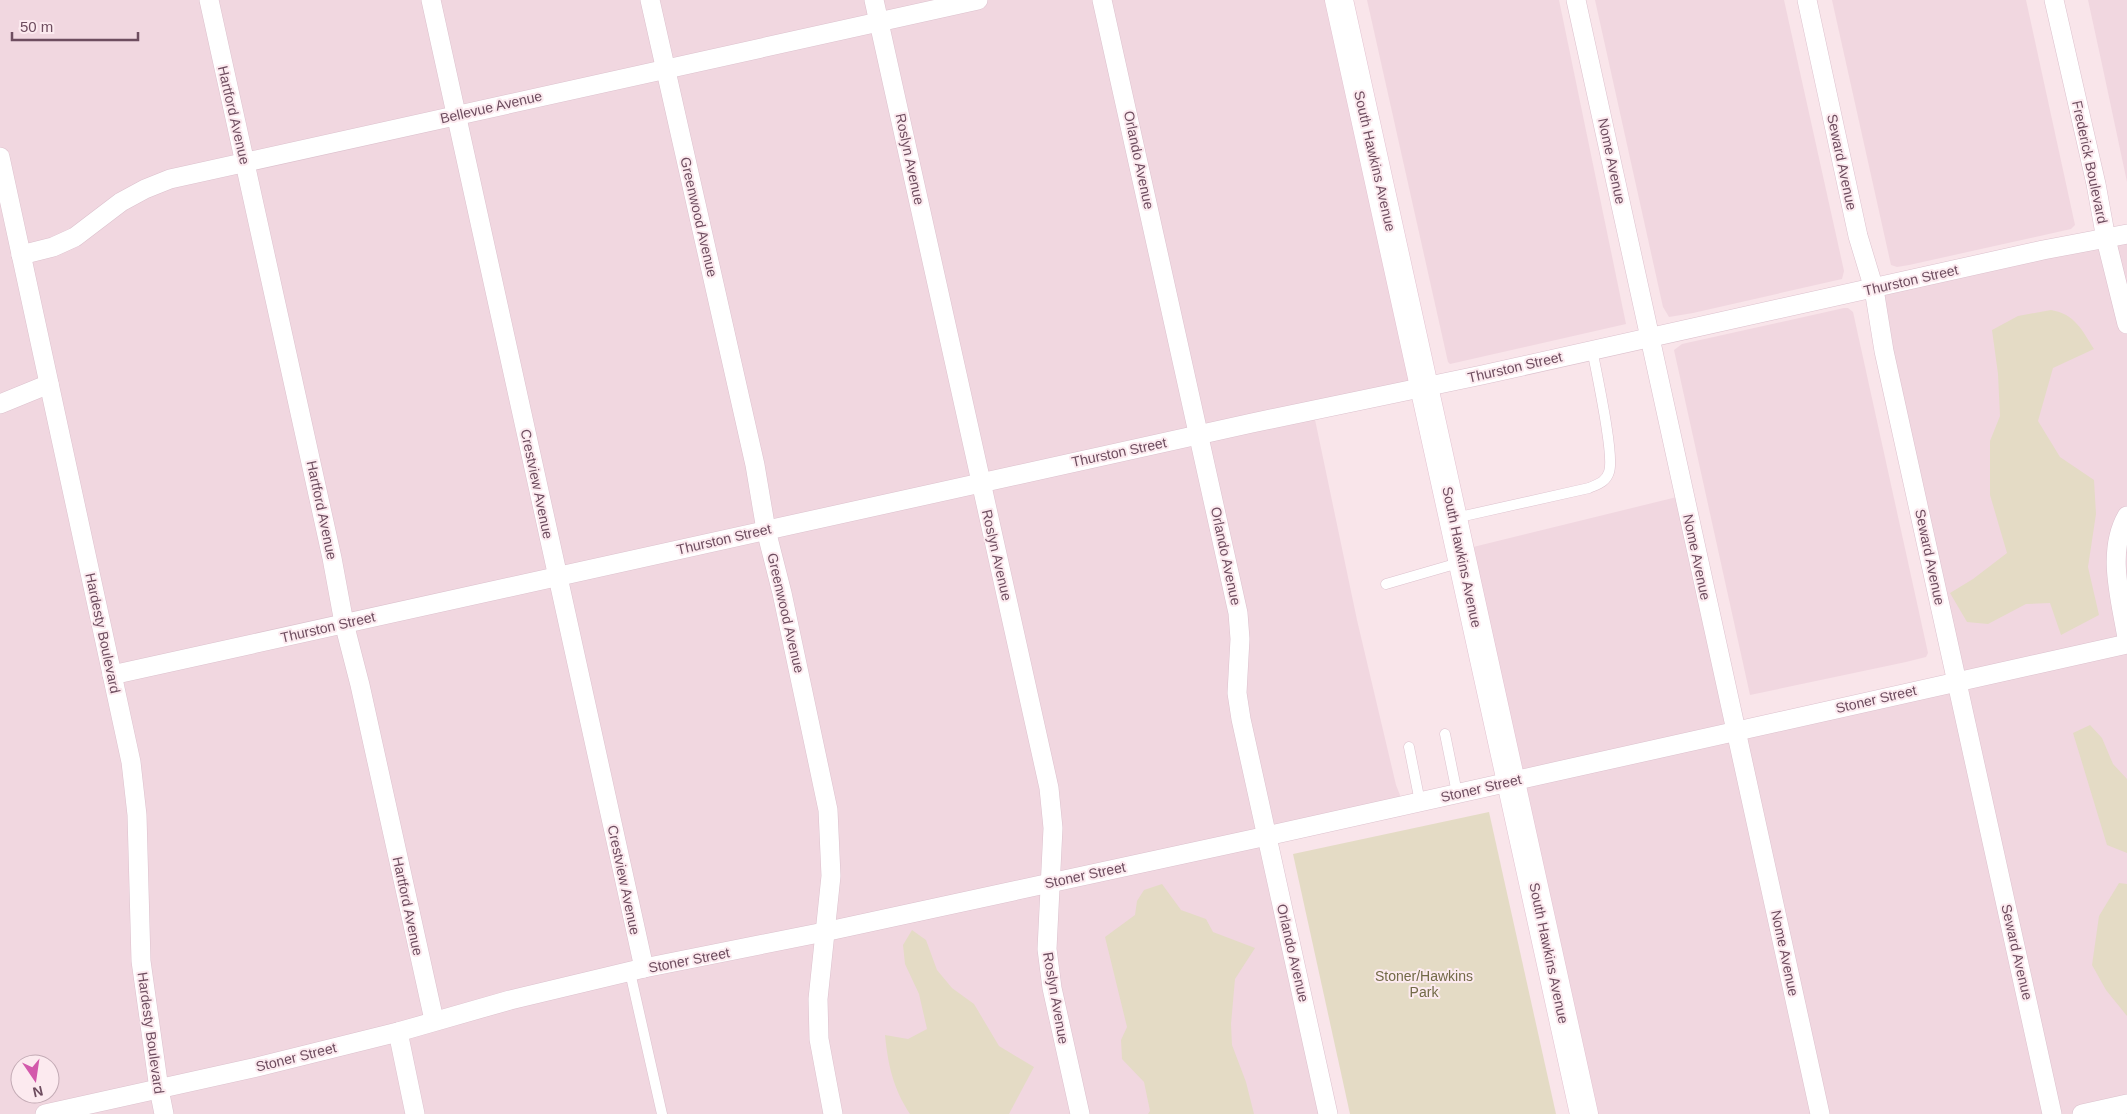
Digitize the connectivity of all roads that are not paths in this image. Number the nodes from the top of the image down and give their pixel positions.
1 (209, 0) edge
2 (431, 0) edge
3 (650, 0) edge
4 (874, 0) edge
5 (978, 0) edge
6 (1102, 0) edge
7 (1339, 0) edge
8 (1576, 0) edge
9 (1807, 0) edge
10 (2054, 0) edge
11 (879, 21) junction
12 (665, 68) junction
13 (457, 115) junction
14 (0, 157) edge
15 (245, 161) junction
16 (2127, 234) edge
17 (2106, 239) junction
18 (22, 255) junction
19 (1874, 289) junction
20 (2127, 324) edge
21 (1650, 337) junction
22 (1592, 349) junction
23 (49, 384) junction
24 (1425, 387) junction
25 (0, 404) edge
26 (1199, 435) junction
27 (980, 482) junction
28 (2127, 516) edge
29 (1454, 518) junction
30 (766, 530) junction
31 (1463, 562) junction
32 (557, 575) junction
33 (1386, 584) dead end
34 (344, 623) junction
35 (2127, 638) edge
36 (2127, 644) edge
37 (112, 675) junction
38 (1956, 681) junction
39 (1735, 730) junction
40 (1445, 734) dead end
41 (1409, 747) dead end
42 (1510, 781) junction
43 (1457, 793) junction
44 (1420, 802) junction
45 (1266, 836) junction
46 (1049, 883) junction
47 (824, 932) junction
48 (637, 970) junction
49 (434, 1020) junction
50 (398, 1032) junction
51 (159, 1089) junction
52 (2127, 1104) edge
53 (45, 1114) edge
54 (164, 1114) edge
55 (415, 1114) edge
56 (662, 1114) edge
57 (833, 1114) edge
58 (1080, 1114) edge
59 (1328, 1114) edge
60 (1584, 1114) edge
61 (1820, 1114) edge
62 (2052, 1114) edge
63 (2082, 1114) edge

1 - 15 street, Hartford Avenue
2 - 13 street, Crestview Avenue
3 - 12 street, Greenwood Avenue
4 - 11 street, Roslyn Avenue
5 - 11 street, Bellevue Avenue
6 - 26 street, Orlando Avenue
7 - 24 street, South Hawkins Avenue
8 - 21 street, Nome Avenue
9 - 19 street, Seward Avenue
10 - 17 street, Frederick Boulevard
11 - 12 street, Bellevue Avenue
11 - 27 street, Roslyn Avenue
12 - 13 street, Bellevue Avenue
12 - 30 street, Greenwood Avenue
13 - 15 street, Bellevue Avenue
13 - 32 street, Crestview Avenue
14 - 18 street, Hardesty Boulevard
15 - 18 street, Bellevue Avenue
15 - 34 street, Hartford Avenue
16 - 17 street, Thurston Street
17 - 19 street, Thurston Street
17 - 20 street, Frederick Boulevard
18 - 23 street, Hardesty Boulevard
19 - 21 street, Thurston Street
19 - 38 street, Seward Avenue
21 - 22 street, Thurston Street
21 - 39 street, Nome Avenue
22 - 24 street, Thurston Street
22 - 29 lane
23 - 25 street
23 - 37 street, Hardesty Boulevard
24 - 26 street, Thurston Street
24 - 29 street, South Hawkins Avenue
26 - 27 street, Thurston Street
26 - 45 street, Orlando Avenue
27 - 30 street, Thurston Street
27 - 46 street, Roslyn Avenue
28 - 35 street
29 - 31 street, South Hawkins Avenue
30 - 32 street, Thurston Street
30 - 47 street, Greenwood Avenue
31 - 33 lane
31 - 42 street, South Hawkins Avenue
32 - 34 street, Thurston Street
32 - 48 street, Crestview Avenue
34 - 37 street, Thurston Street
34 - 49 street, Hartford Avenue
36 - 38 street, Stoner Street
37 - 51 street, Hardesty Boulevard
38 - 39 street, Stoner Street
38 - 62 street, Seward Avenue
39 - 42 street, Stoner Street
39 - 61 street, Nome Avenue
40 - 43 lane
41 - 44 lane
42 - 43 street, Stoner Street
42 - 60 street, South Hawkins Avenue
43 - 44 street, Stoner Street
44 - 45 street, Stoner Street
45 - 46 street, Stoner Street
45 - 59 street, Orlando Avenue
46 - 47 street, Stoner Street
46 - 58 street, Roslyn Avenue
47 - 48 street, Stoner Street
47 - 57 street, Greenwood Avenue
48 - 49 street, Stoner Street
48 - 56 lane
49 - 50 street, Stoner Street
50 - 51 street, Stoner Street
50 - 55 street
51 - 53 street, Stoner Street
51 - 54 street, Hardesty Boulevard
52 - 63 street

